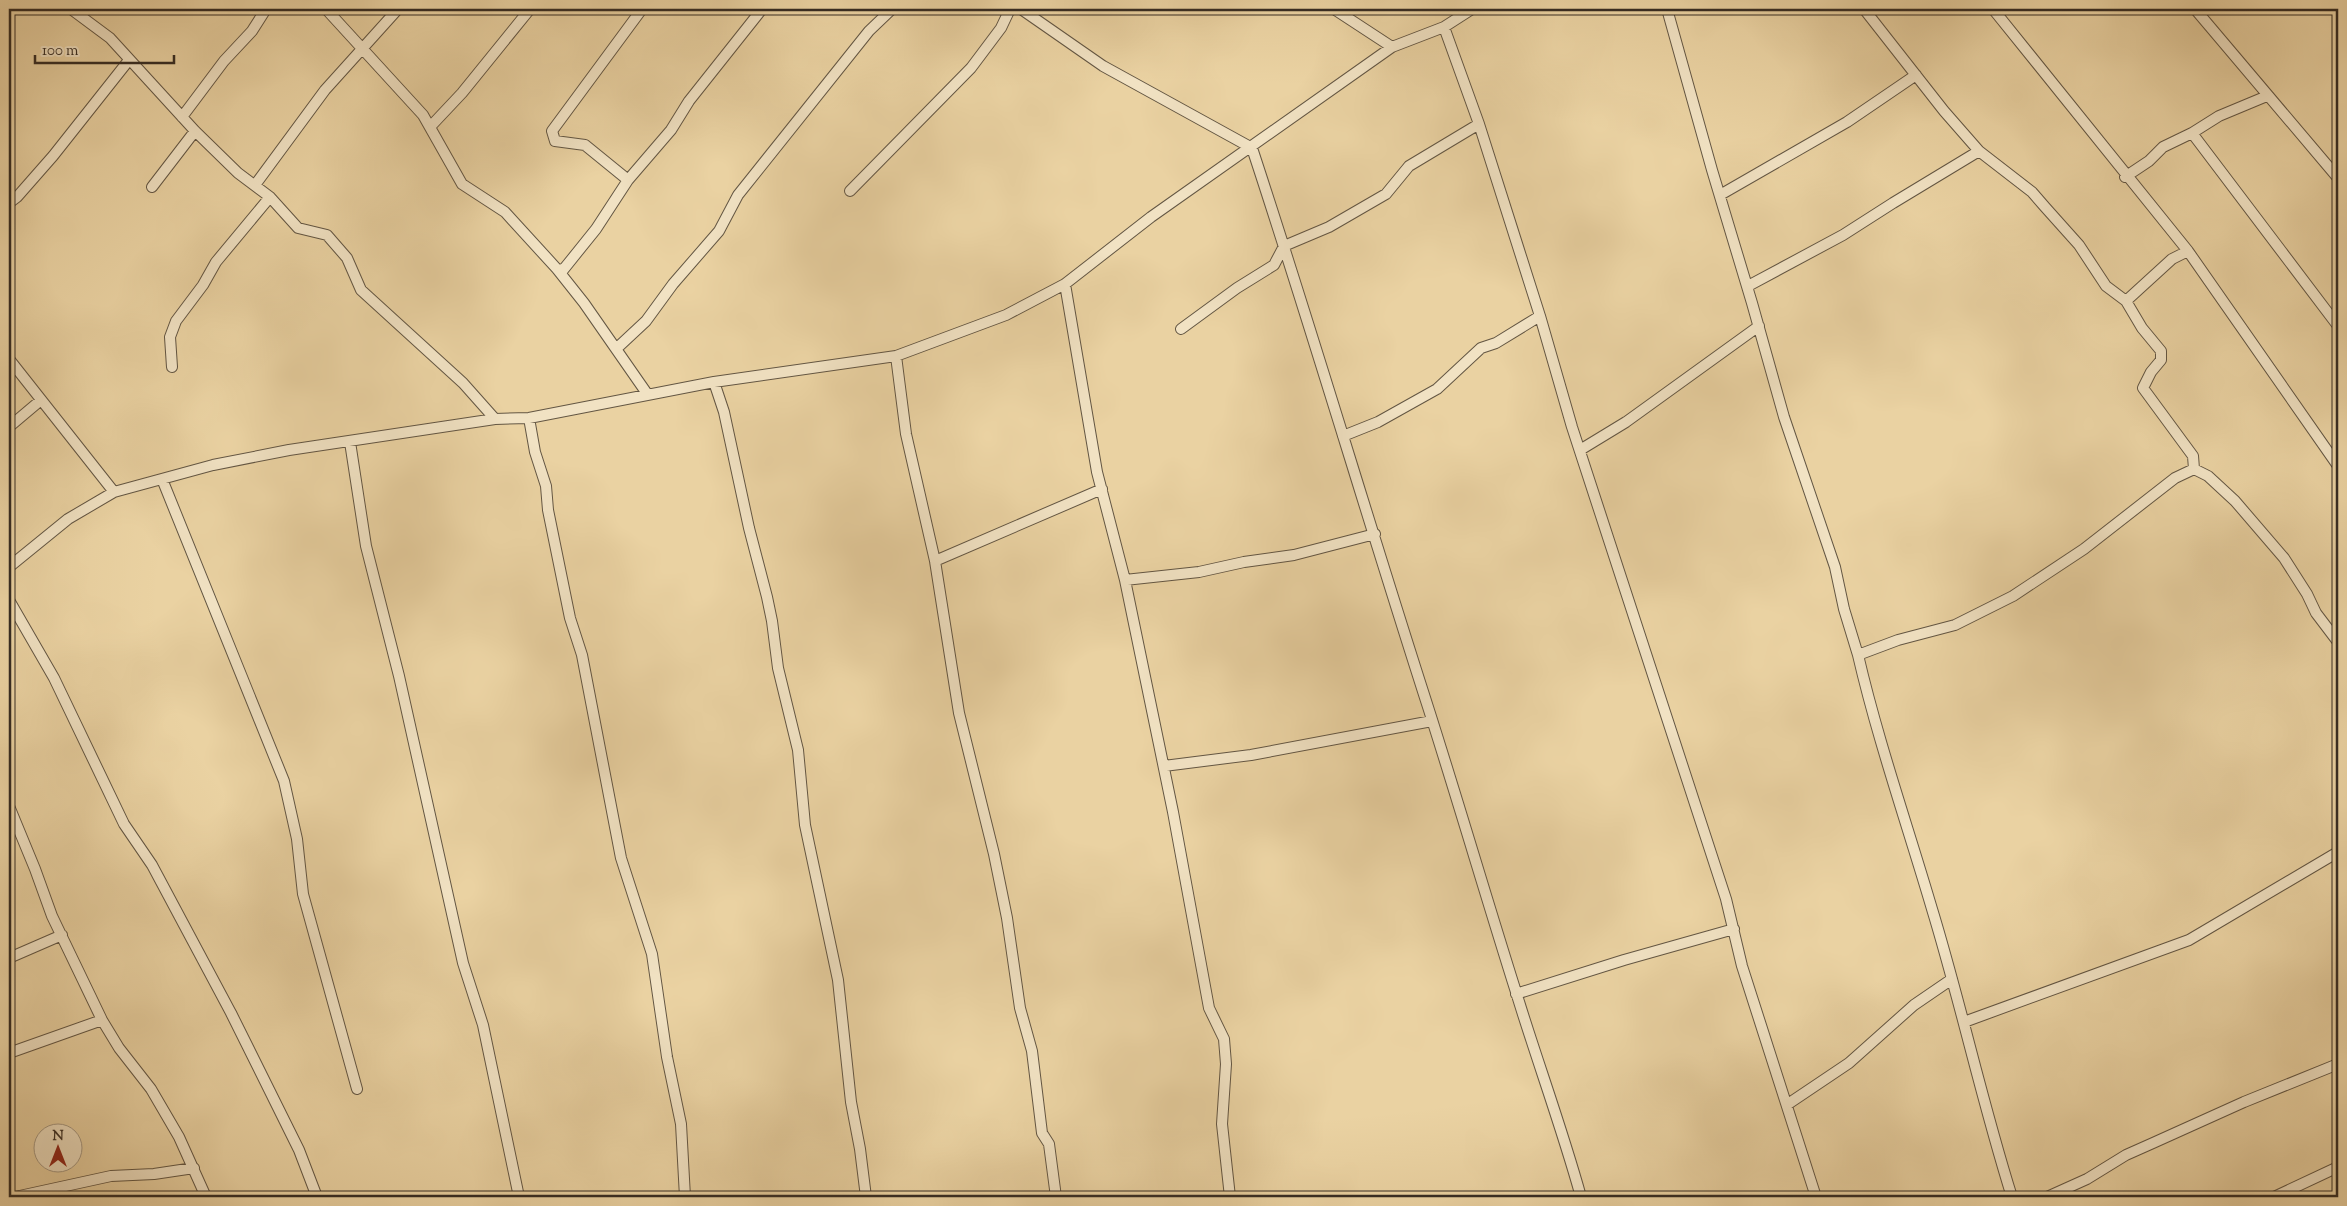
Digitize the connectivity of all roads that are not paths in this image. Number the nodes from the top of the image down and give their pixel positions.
1 (71, 9) edge
2 (266, 9) edge
3 (326, 9) edge
4 (398, 9) edge
5 (530, 9) edge
6 (642, 9) edge
7 (762, 9) edge
8 (892, 9) edge
9 (1010, 9) edge
10 (1021, 9) edge
11 (1334, 9) edge
12 (1472, 9) edge
13 (1667, 9) edge
14 (1864, 9) edge
15 (1993, 9) edge
16 (2195, 9) edge
17 (1444, 27) junction
18 (1392, 47) junction
19 (363, 49) junction
20 (129, 60) junction
21 (1916, 75) junction
22 (2267, 96) junction
23 (182, 117) junction
24 (1478, 124) junction
25 (430, 127) junction
26 (194, 131) junction
27 (2192, 133) junction
28 (1252, 148) junction
29 (1980, 151) junction
30 (2126, 177) junction
31 (2338, 178) edge
32 (628, 180) junction
33 (255, 186) junction
34 (152, 187) dead end
35 (850, 191) dead end
36 (1720, 195) junction
37 (270, 197) junction
38 (9, 203) edge
39 (1284, 246) junction
40 (2188, 252) junction
41 (557, 269) junction
42 (1065, 284) junction
43 (1748, 286) junction
44 (2126, 301) junction
45 (1540, 316) junction
46 (1759, 326) junction
47 (2338, 326) edge
48 (1181, 329) dead end
49 (616, 349) junction
50 (896, 356) junction
51 (9, 360) edge
52 (172, 368) dead end
53 (714, 382) junction
54 (648, 395) junction
55 (41, 400) junction
56 (529, 418) junction
57 (496, 419) junction
58 (9, 428) edge
59 (1343, 436) junction
60 (350, 442) junction
61 (1580, 450) junction
62 (2338, 466) edge
63 (2194, 469) junction
64 (162, 479) junction
65 (1102, 489) junction
66 (114, 492) junction
67 (1375, 534) junction
68 (934, 561) junction
69 (9, 567) edge
70 (1125, 580) junction
71 (9, 600) edge
72 (2338, 642) edge
73 (1858, 655) junction
74 (1432, 721) junction
75 (1164, 766) junction
76 (9, 806) edge
77 (2338, 852) edge
78 (1734, 929) junction
79 (62, 935) junction
80 (9, 958) edge
81 (1952, 979) junction
82 (1516, 994) junction
83 (102, 1020) junction
84 (1964, 1022) junction
85 (9, 1052) edge
86 (2338, 1064) edge
87 (357, 1089) dead end
88 (1788, 1104) junction
89 (2338, 1167) edge
90 (194, 1168) junction
91 (15, 1197) edge
92 (206, 1197) edge
93 (317, 1197) edge
94 (518, 1197) edge
95 (685, 1197) edge
96 (866, 1197) edge
97 (1056, 1197) edge
98 (1230, 1197) edge
99 (1581, 1197) edge
100 (1816, 1197) edge
101 (2012, 1197) edge
102 (2047, 1197) edge
103 (2274, 1197) edge

1 - 20 street
2 - 23 street
3 - 19 street
4 - 19 street
5 - 25 street
6 - 32 street
7 - 32 street
8 - 49 street
9 - 35 street
10 - 28 street
11 - 18 street
12 - 17 street
13 - 36 street
14 - 21 street
15 - 30 street
16 - 22 street
17 - 18 street
17 - 24 street
18 - 28 street
19 - 25 street
19 - 33 street
20 - 23 street
20 - 38 street
21 - 29 street
21 - 36 street
22 - 27 street
22 - 31 street
23 - 26 street
24 - 39 street
24 - 45 street
25 - 41 street
26 - 33 street
26 - 34 street
27 - 30 street
27 - 47 street
28 - 39 street
28 - 42 street
29 - 43 street
29 - 44 street
30 - 40 street
32 - 41 street
33 - 37 street
36 - 43 street
37 - 52 street
37 - 57 street
39 - 48 street
39 - 59 street
40 - 44 street
40 - 62 street
41 - 49 street
42 - 50 street
42 - 65 street
43 - 46 street
44 - 63 street
45 - 59 street
45 - 61 street
46 - 61 street
46 - 73 street
49 - 54 street
50 - 53 street
50 - 68 street
51 - 55 street
53 - 54 street
53 - 96 street
54 - 56 street
55 - 58 street
55 - 66 street
56 - 57 street
56 - 95 street
57 - 60 street
59 - 67 street
60 - 64 street
60 - 94 street
61 - 78 street
63 - 72 street
63 - 73 street
64 - 66 street
64 - 87 street
65 - 68 street
65 - 70 street
66 - 69 street
67 - 70 street
67 - 74 street
68 - 97 street
70 - 75 street
71 - 93 street
73 - 81 street
74 - 75 street
74 - 82 street
75 - 98 street
76 - 79 street
77 - 84 street
78 - 82 street
78 - 88 street
79 - 80 street
79 - 83 street
81 - 84 street
81 - 88 street
82 - 99 street
83 - 85 street
83 - 90 street
84 - 101 street
86 - 102 street
88 - 100 street
89 - 103 street
90 - 91 street
90 - 92 street

